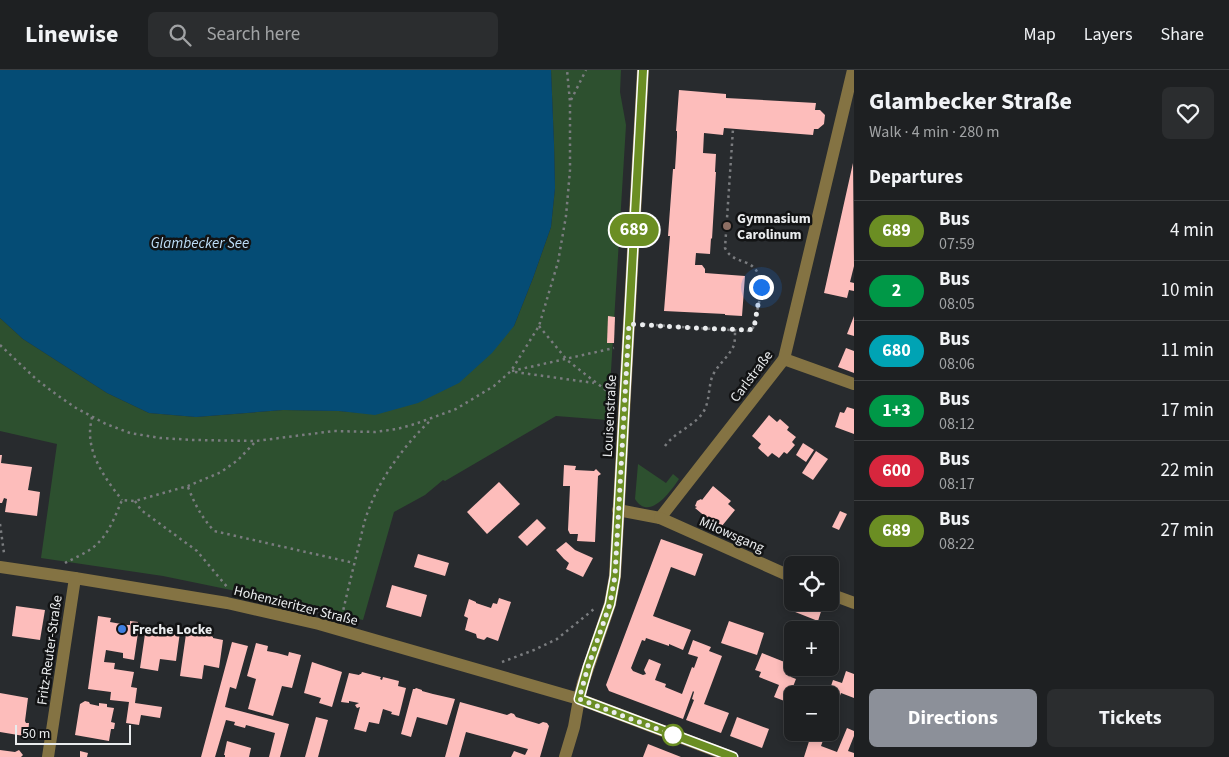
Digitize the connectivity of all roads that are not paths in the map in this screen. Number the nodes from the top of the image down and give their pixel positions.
1 (643, 70) edge
2 (853, 70) edge
3 (784, 359) junction
4 (854, 384) edge
5 (618, 510) junction
6 (660, 518) junction
7 (2, 562) edge
8 (784, 573) edge
9 (75, 578) junction
10 (839, 597) edge
11 (854, 603) edge
12 (579, 699) junction
13 (48, 757) edge
14 (566, 757) edge
15 (732, 757) edge

1 - 5 street, Louisenstraße
2 - 3 street, Carlstraße
3 - 4 street
3 - 6 street, Carlstraße
5 - 6 street
5 - 12 street, Louisenstraße
6 - 8 street, Milowsgang
7 - 9 street, Hohenzieritzer Straße
9 - 12 street, Hohenzieritzer Straße
9 - 13 street, Fritz-Reuter-Straße
10 - 11 street
12 - 14 street, Louisenstraße
12 - 15 street, Hohenzieritzer Straße

